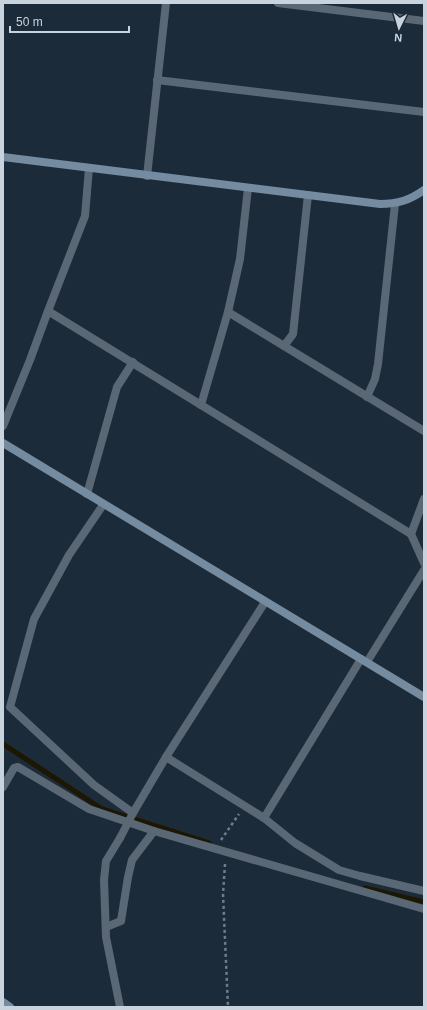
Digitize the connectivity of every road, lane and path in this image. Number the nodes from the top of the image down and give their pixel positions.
1 (166, 3) edge
2 (278, 3) edge
3 (424, 21) edge
4 (157, 80) junction
5 (424, 112) edge
6 (3, 157) edge
7 (89, 168) junction
8 (147, 176) junction
9 (248, 188) junction
10 (424, 190) edge
11 (308, 196) junction
12 (395, 204) junction
13 (48, 311) junction
14 (228, 312) junction
15 (284, 346) junction
16 (132, 362) junction
17 (367, 397) junction
18 (200, 405) junction
19 (3, 426) edge
20 (424, 431) edge
21 (3, 443) edge
22 (87, 494) junction
23 (424, 499) edge
24 (103, 505) junction
25 (411, 534) junction
26 (424, 563) edge
27 (424, 570) edge
28 (265, 602) junction
29 (364, 660) junction
30 (424, 697) edge
31 (166, 758) junction
32 (3, 787) edge
33 (245, 806) junction
34 (133, 813) junction
35 (264, 818) junction
36 (154, 831) junction
37 (217, 849) junction
38 (229, 853) junction
39 (424, 891) edge
40 (424, 908) edge
41 (106, 927) junction
42 (3, 1002) edge
43 (10, 1007) edge
44 (120, 1007) edge
45 (228, 1007) edge

1 - 4 street
2 - 3 street
4 - 5 street
4 - 8 street
6 - 7 street
7 - 8 street
7 - 13 street
8 - 9 street
9 - 11 street
9 - 14 street
10 - 12 street
11 - 12 street
11 - 15 street
12 - 17 street
13 - 16 street
13 - 19 street
14 - 15 street
14 - 18 street
15 - 17 street
16 - 18 street
16 - 22 street
17 - 20 street
18 - 25 street
21 - 22 street
22 - 24 street
23 - 25 street
24 - 28 street
24 - 34 street
25 - 26 street
27 - 29 street
28 - 29 street
28 - 31 street
29 - 30 street
29 - 35 street
31 - 33 street
31 - 34 street
32 - 36 street
33 - 35 street
33 - 37 path
34 - 41 street, bridge
35 - 39 street
36 - 37 street
36 - 41 street
37 - 38 street
38 - 40 street
38 - 45 path
41 - 44 street
42 - 43 street

